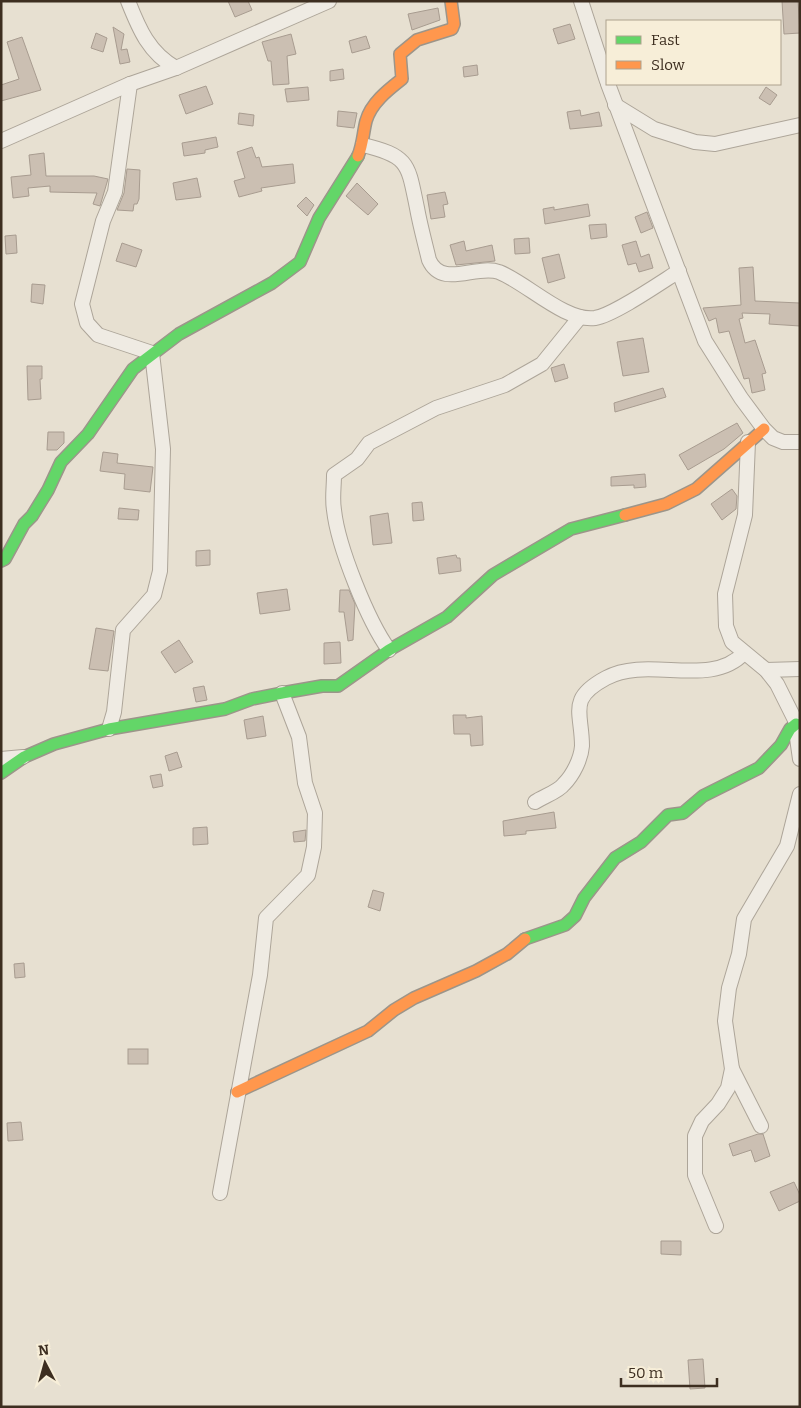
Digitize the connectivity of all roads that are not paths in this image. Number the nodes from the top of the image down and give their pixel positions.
1 (128, 1) edge
2 (329, 1) edge
3 (451, 1) edge
4 (580, 1) edge
5 (176, 68) junction
6 (606, 76) edge
7 (130, 84) junction
8 (609, 85) edge
9 (615, 105) junction
10 (800, 125) edge
11 (1, 141) edge
12 (363, 145) junction
13 (679, 271) junction
14 (580, 317) junction
15 (152, 354) junction
16 (764, 429) junction
17 (748, 442) junction
18 (800, 442) edge
19 (1, 561) edge
20 (389, 650) junction
21 (744, 653) junction
22 (800, 669) edge
23 (766, 670) junction
24 (282, 693) junction
25 (798, 726) edge
26 (109, 729) junction
27 (24, 757) junction
28 (1, 759) edge
29 (800, 759) edge
30 (1, 773) edge
31 (800, 794) edge
32 (535, 802) dead end
33 (732, 1068) junction
34 (237, 1092) junction
35 (761, 1126) dead end
36 (220, 1193) dead end
37 (716, 1226) dead end

1 - 5 street
2 - 5 street
3 - 12 street
4 - 6 street
5 - 7 street
7 - 11 street
7 - 15 street
8 - 9 street
9 - 10 street
9 - 13 street
12 - 14 street
12 - 15 street
13 - 14 street
13 - 16 street
14 - 20 street
15 - 19 street
15 - 26 street
16 - 17 street
16 - 18 street
17 - 20 street
17 - 21 street
20 - 24 street
21 - 23 street
21 - 32 street
22 - 23 street
23 - 25 street
24 - 26 street
24 - 34 street
25 - 29 street
25 - 34 street
26 - 27 street
27 - 28 street
27 - 30 street
31 - 33 street
33 - 35 street
33 - 37 street
34 - 36 street

